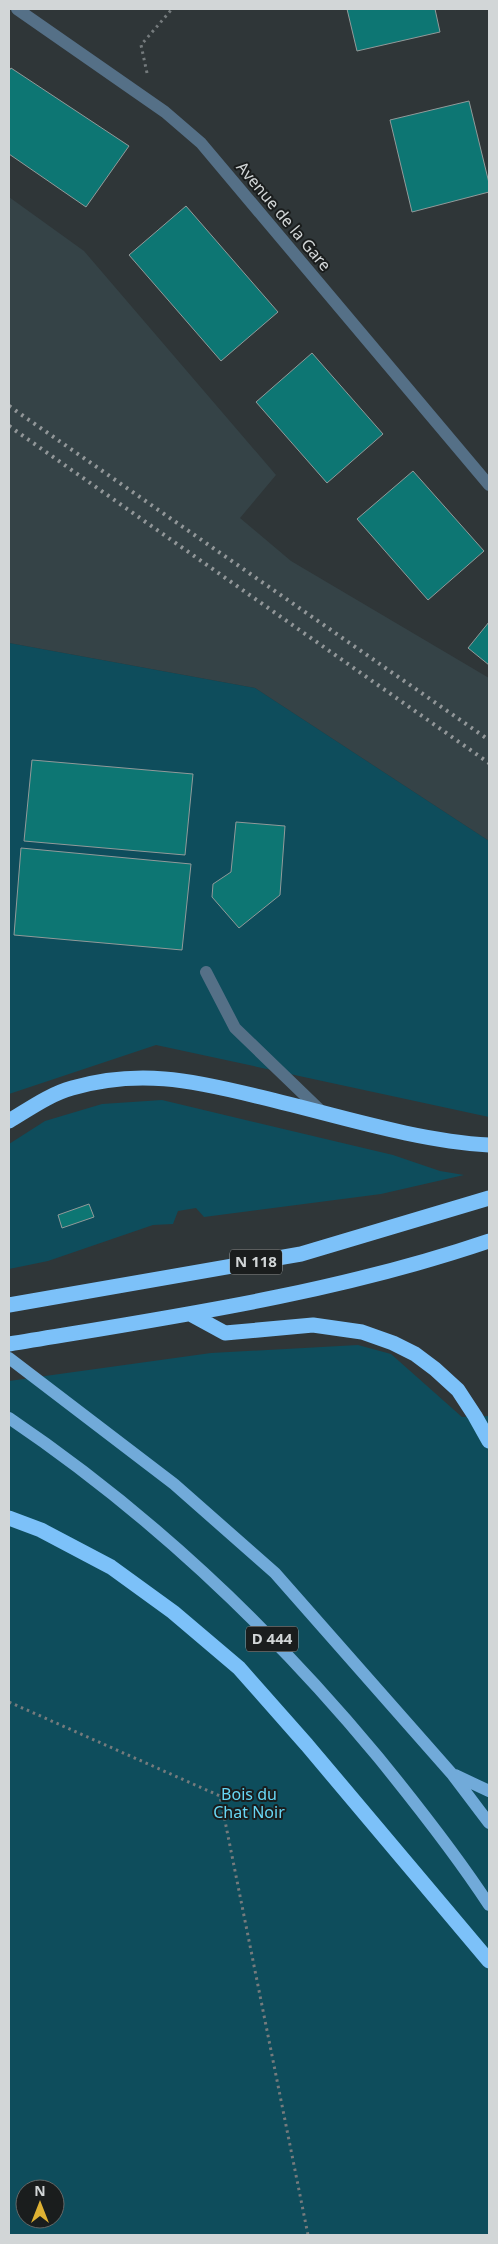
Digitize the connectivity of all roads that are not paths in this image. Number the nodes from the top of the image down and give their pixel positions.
1 (17, 9) edge
2 (489, 485) edge
3 (206, 972) dead end
4 (321, 1111) junction
5 (9, 1121) edge
6 (489, 1145) edge
7 (489, 1198) edge
8 (489, 1241) edge
9 (13, 1304) edge
10 (192, 1315) junction
11 (9, 1344) edge
12 (9, 1358) edge
13 (9, 1418) edge
14 (489, 1441) edge
15 (9, 1518) edge
16 (452, 1774) junction
17 (489, 1791) edge
18 (489, 1823) edge
19 (489, 1905) edge
20 (489, 1961) edge

1 - 2 street, Avenue de la Gare
3 - 4 street
4 - 5 highway
4 - 6 highway
7 - 9 highway, N 118
8 - 10 highway, N 118
10 - 11 highway, N 118
10 - 14 highway
12 - 16 main road, D 444
13 - 19 main road, D 444
15 - 20 highway
16 - 17 main road
16 - 18 main road, D 444

